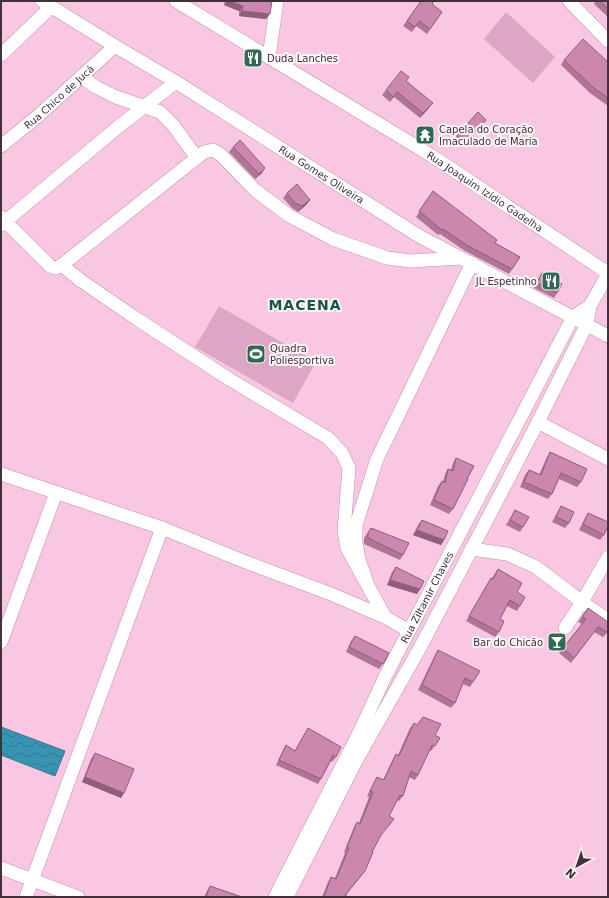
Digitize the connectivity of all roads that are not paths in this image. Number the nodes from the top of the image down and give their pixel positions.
1 (176, 1) edge
2 (277, 1) edge
3 (569, 1) edge
4 (46, 4) edge
5 (608, 41) edge
6 (115, 46) junction
7 (1, 55) edge
8 (269, 57) junction
9 (80, 77) junction
10 (176, 82) junction
11 (145, 106) junction
12 (1, 146) edge
13 (197, 158) junction
14 (2, 221) edge
15 (466, 261) junction
16 (62, 265) junction
17 (608, 274) edge
18 (590, 306) junction
19 (573, 317) junction
20 (587, 324) junction
21 (608, 336) edge
22 (538, 422) junction
23 (608, 459) edge
24 (1, 474) edge
25 (56, 493) junction
26 (162, 528) junction
27 (471, 549) junction
28 (608, 558) edge
29 (368, 586) junction
30 (582, 602) junction
31 (384, 617) junction
32 (608, 620) edge
33 (565, 628) dead end
34 (409, 631) junction
35 (1, 642) edge
36 (385, 677) junction
37 (400, 684) junction
38 (1, 868) edge
39 (33, 881) junction
40 (283, 894) edge
41 (26, 897) edge
42 (78, 897) edge

1 - 8 street, Rua Joaquim Izídio Gadelha
2 - 8 street
3 - 5 street
4 - 6 street, Rua Gomes Oliveira
4 - 7 street
6 - 9 street, Rua Chico de Jucá
6 - 10 street, Rua Gomes Oliveira
8 - 17 street, Rua Joaquim Izídio Gadelha
9 - 11 street
9 - 12 street, Rua Chico de Jucá
10 - 11 street
10 - 15 street, Rua Gomes Oliveira
11 - 13 street
11 - 14 street
13 - 15 street
13 - 16 street
14 - 16 street
15 - 19 street, Rua Gomes Oliveira
15 - 29 street
16 - 29 street
17 - 18 street, Rua Ziltamir Chaves
18 - 19 street, Rua Ziltamir Chaves
18 - 20 street, Rua Ziltamir Chaves
19 - 20 street, Rua Gomes Oliveira
19 - 34 street, Rua Ziltamir Chaves
20 - 21 street, Rua Gomes Oliveira
20 - 22 street, Rua Ziltamir Chaves
22 - 23 street
22 - 27 street, Rua Ziltamir Chaves
24 - 25 street
25 - 26 street
25 - 35 street
26 - 31 street
26 - 39 street
27 - 30 street
27 - 37 street, Rua Ziltamir Chaves
28 - 30 street
29 - 31 street
30 - 32 street
30 - 33 street
31 - 34 street
34 - 36 street, Rua Ziltamir Chaves
36 - 37 street
36 - 40 street, Rua Ziltamir Chaves
37 - 40 street, Rua Ziltamir Chaves
38 - 39 street
39 - 41 street
39 - 42 street

